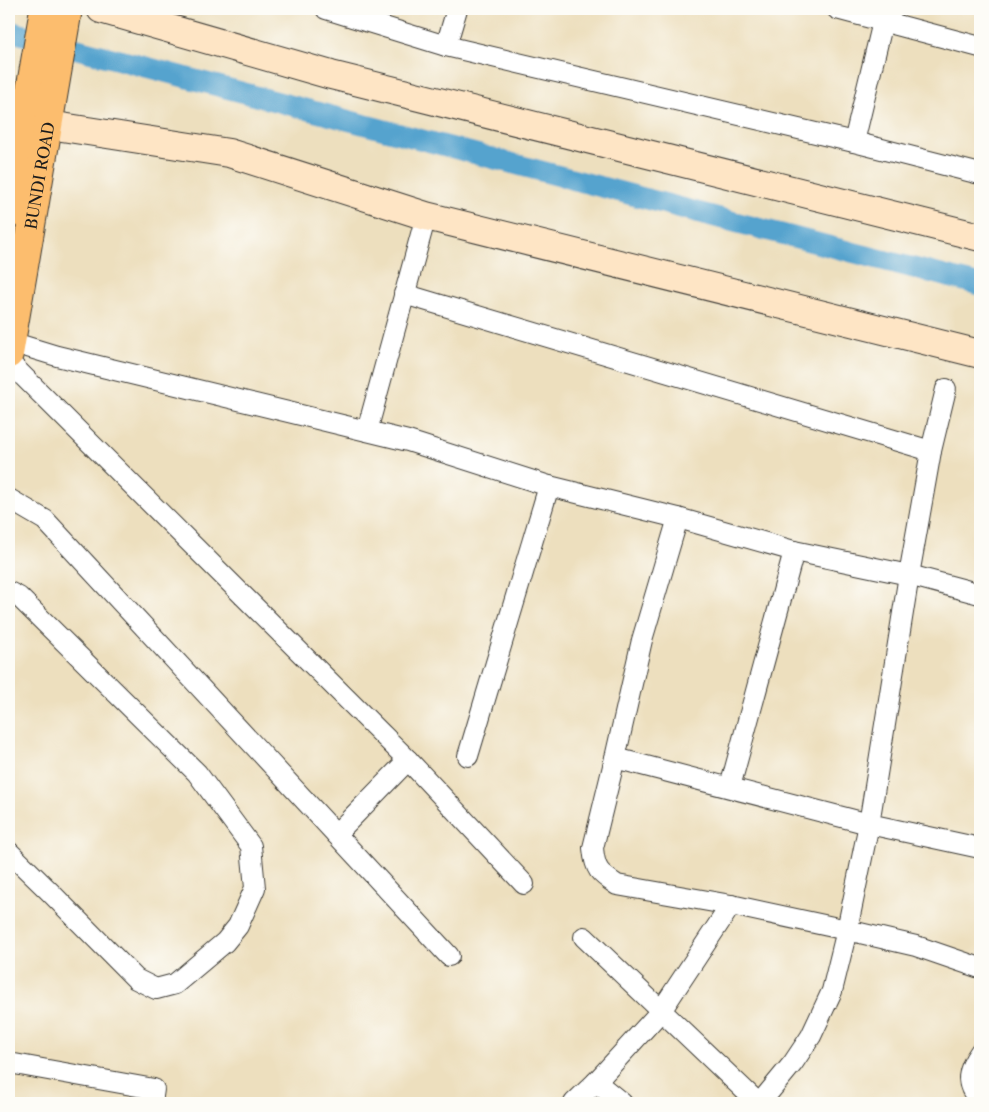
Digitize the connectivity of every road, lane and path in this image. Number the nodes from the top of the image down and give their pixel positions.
1 (102, 9) edge
2 (326, 9) edge
3 (458, 9) edge
4 (837, 9) edge
5 (55, 14) edge
6 (884, 15) edge
7 (446, 46) junction
8 (980, 47) edge
9 (28, 120) edge
10 (854, 142) junction
11 (980, 174) edge
12 (9, 214) edge
13 (426, 216) junction
14 (980, 237) edge
15 (404, 294) junction
16 (10, 353) edge
17 (980, 354) edge
18 (946, 389) dead end
19 (367, 431) junction
20 (931, 451) junction
21 (549, 486) junction
22 (9, 499) edge
23 (678, 518) junction
24 (794, 551) junction
25 (909, 576) junction
26 (9, 592) edge
27 (980, 594) edge
28 (468, 756) dead end
29 (615, 758) junction
30 (408, 760) junction
31 (730, 787) junction
32 (869, 824) junction
33 (336, 834) junction
34 (980, 848) edge
35 (9, 852) edge
36 (524, 884) dead end
37 (731, 905) junction
38 (847, 930) junction
39 (584, 937) dead end
40 (449, 956) dead end
41 (980, 968) edge
42 (661, 1011) junction
43 (980, 1052) edge
44 (9, 1063) edge
45 (596, 1082) junction
46 (980, 1100) edge
47 (152, 1103) edge
48 (574, 1103) edge
49 (622, 1103) edge
50 (759, 1103) edge

1 - 14 street
2 - 7 street
3 - 7 street
4 - 6 street
5 - 9 main road, BUNDI ROAD
6 - 8 street
6 - 10 street
7 - 10 street
9 - 12 main road, BUNDI ROAD
9 - 13 street
9 - 16 main road, BUNDI ROAD
10 - 11 street
13 - 15 street
13 - 17 street
15 - 19 street
15 - 20 street
16 - 19 street
16 - 30 street
18 - 20 street
19 - 21 street
20 - 25 street
21 - 23 street
21 - 28 street
22 - 33 street
23 - 24 street
23 - 29 street
24 - 25 street
24 - 31 street
25 - 27 street
25 - 32 street
26 - 35 street
29 - 31 street
29 - 37 street
30 - 33 street
30 - 36 street
31 - 32 street
32 - 34 street
32 - 38 street
33 - 40 street
37 - 38 street
37 - 42 street
38 - 41 street
38 - 50 street
39 - 42 street
42 - 45 street
42 - 50 street
43 - 46 street
44 - 47 street
45 - 48 street
45 - 49 street

